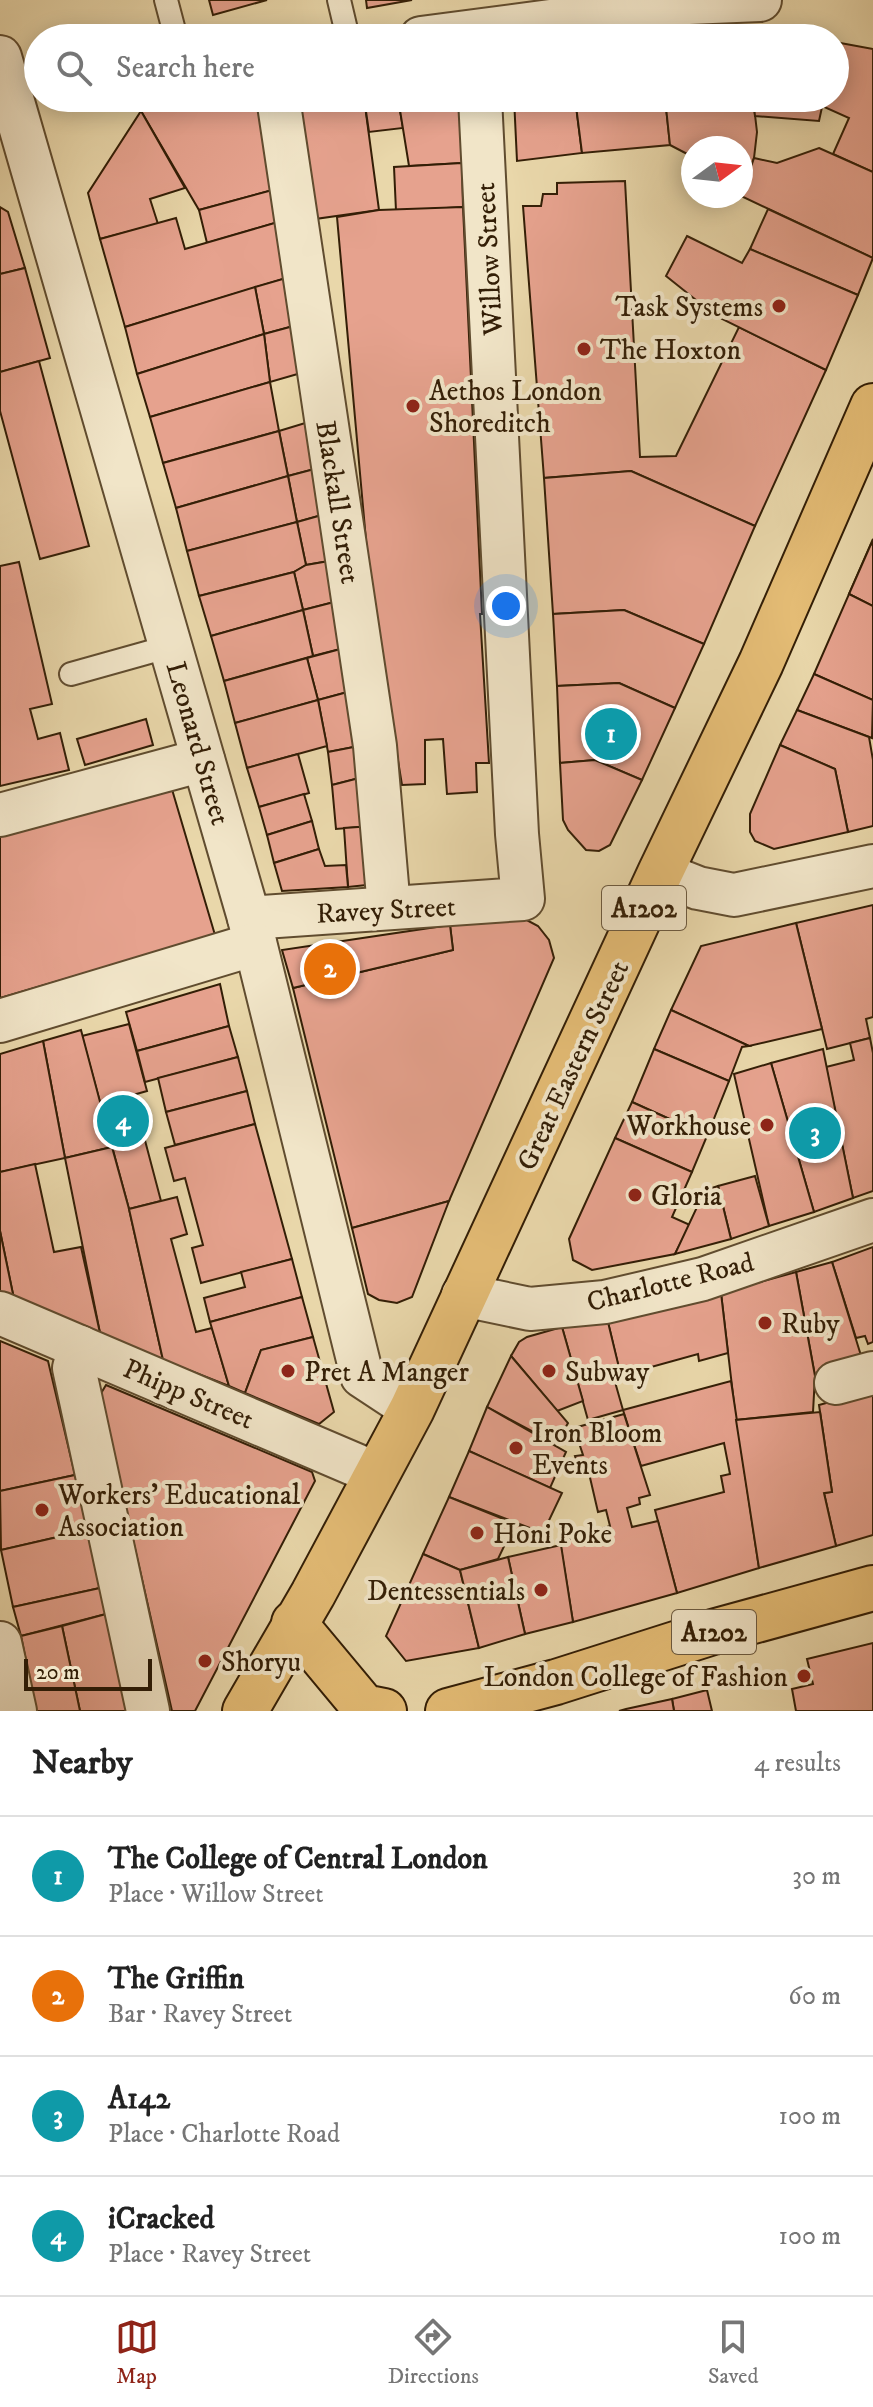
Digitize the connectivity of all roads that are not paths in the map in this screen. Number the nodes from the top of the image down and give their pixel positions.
1 (166, 0) edge
2 (339, 0) edge
3 (760, 0) edge
4 (172, 24) edge
5 (345, 24) edge
6 (550, 24) edge
7 (0, 57) edge
8 (17, 99) edge
9 (280, 112) edge
10 (481, 112) edge
11 (873, 406) edge
12 (171, 646) junction
13 (71, 674) dead end
14 (203, 760) junction
15 (0, 815) edge
16 (873, 866) edge
17 (660, 873) junction
18 (523, 899) joint
19 (389, 908) junction
20 (252, 931) junction
21 (0, 1021) edge
22 (873, 1220) edge
23 (463, 1295) junction
24 (0, 1313) edge
25 (80, 1347) junction
26 (412, 1409) junction
27 (377, 1474) junction
28 (873, 1588) edge
29 (294, 1623) junction
30 (0, 1643) edge
31 (15, 1711) edge
32 (148, 1711) edge
33 (245, 1711) edge
34 (384, 1711) edge
35 (448, 1711) edge

1 - 4 lane
2 - 5 lane
3 - 6 street
7 - 8 street, Leonard Street
8 - 12 street, Leonard Street
9 - 19 street, Blackall Street
10 - 18 street, Willow Street
11 - 17 highway, Great Eastern Street / A1202
12 - 13 lane
12 - 14 street, Leonard Street
14 - 15 street
14 - 20 street, Leonard Street
16 - 17 street
17 - 23 highway, Great Eastern Street / A1202
18 - 19 street, Ravey Street
19 - 20 street, Ravey Street
20 - 21 street, Ravey Street
20 - 26 street, Leonard Street
22 - 23 street, Charlotte Road
23 - 26 highway, Great Eastern Street / A1202
24 - 25 street, Phipp Street
25 - 27 street, Phipp Street
25 - 32 street
26 - 27 highway, Great Eastern Street / A1202
27 - 29 highway, Great Eastern Street / A1202
28 - 35 highway, A1202
29 - 33 highway, Great Eastern Street / A1202
29 - 34 highway
30 - 31 street

